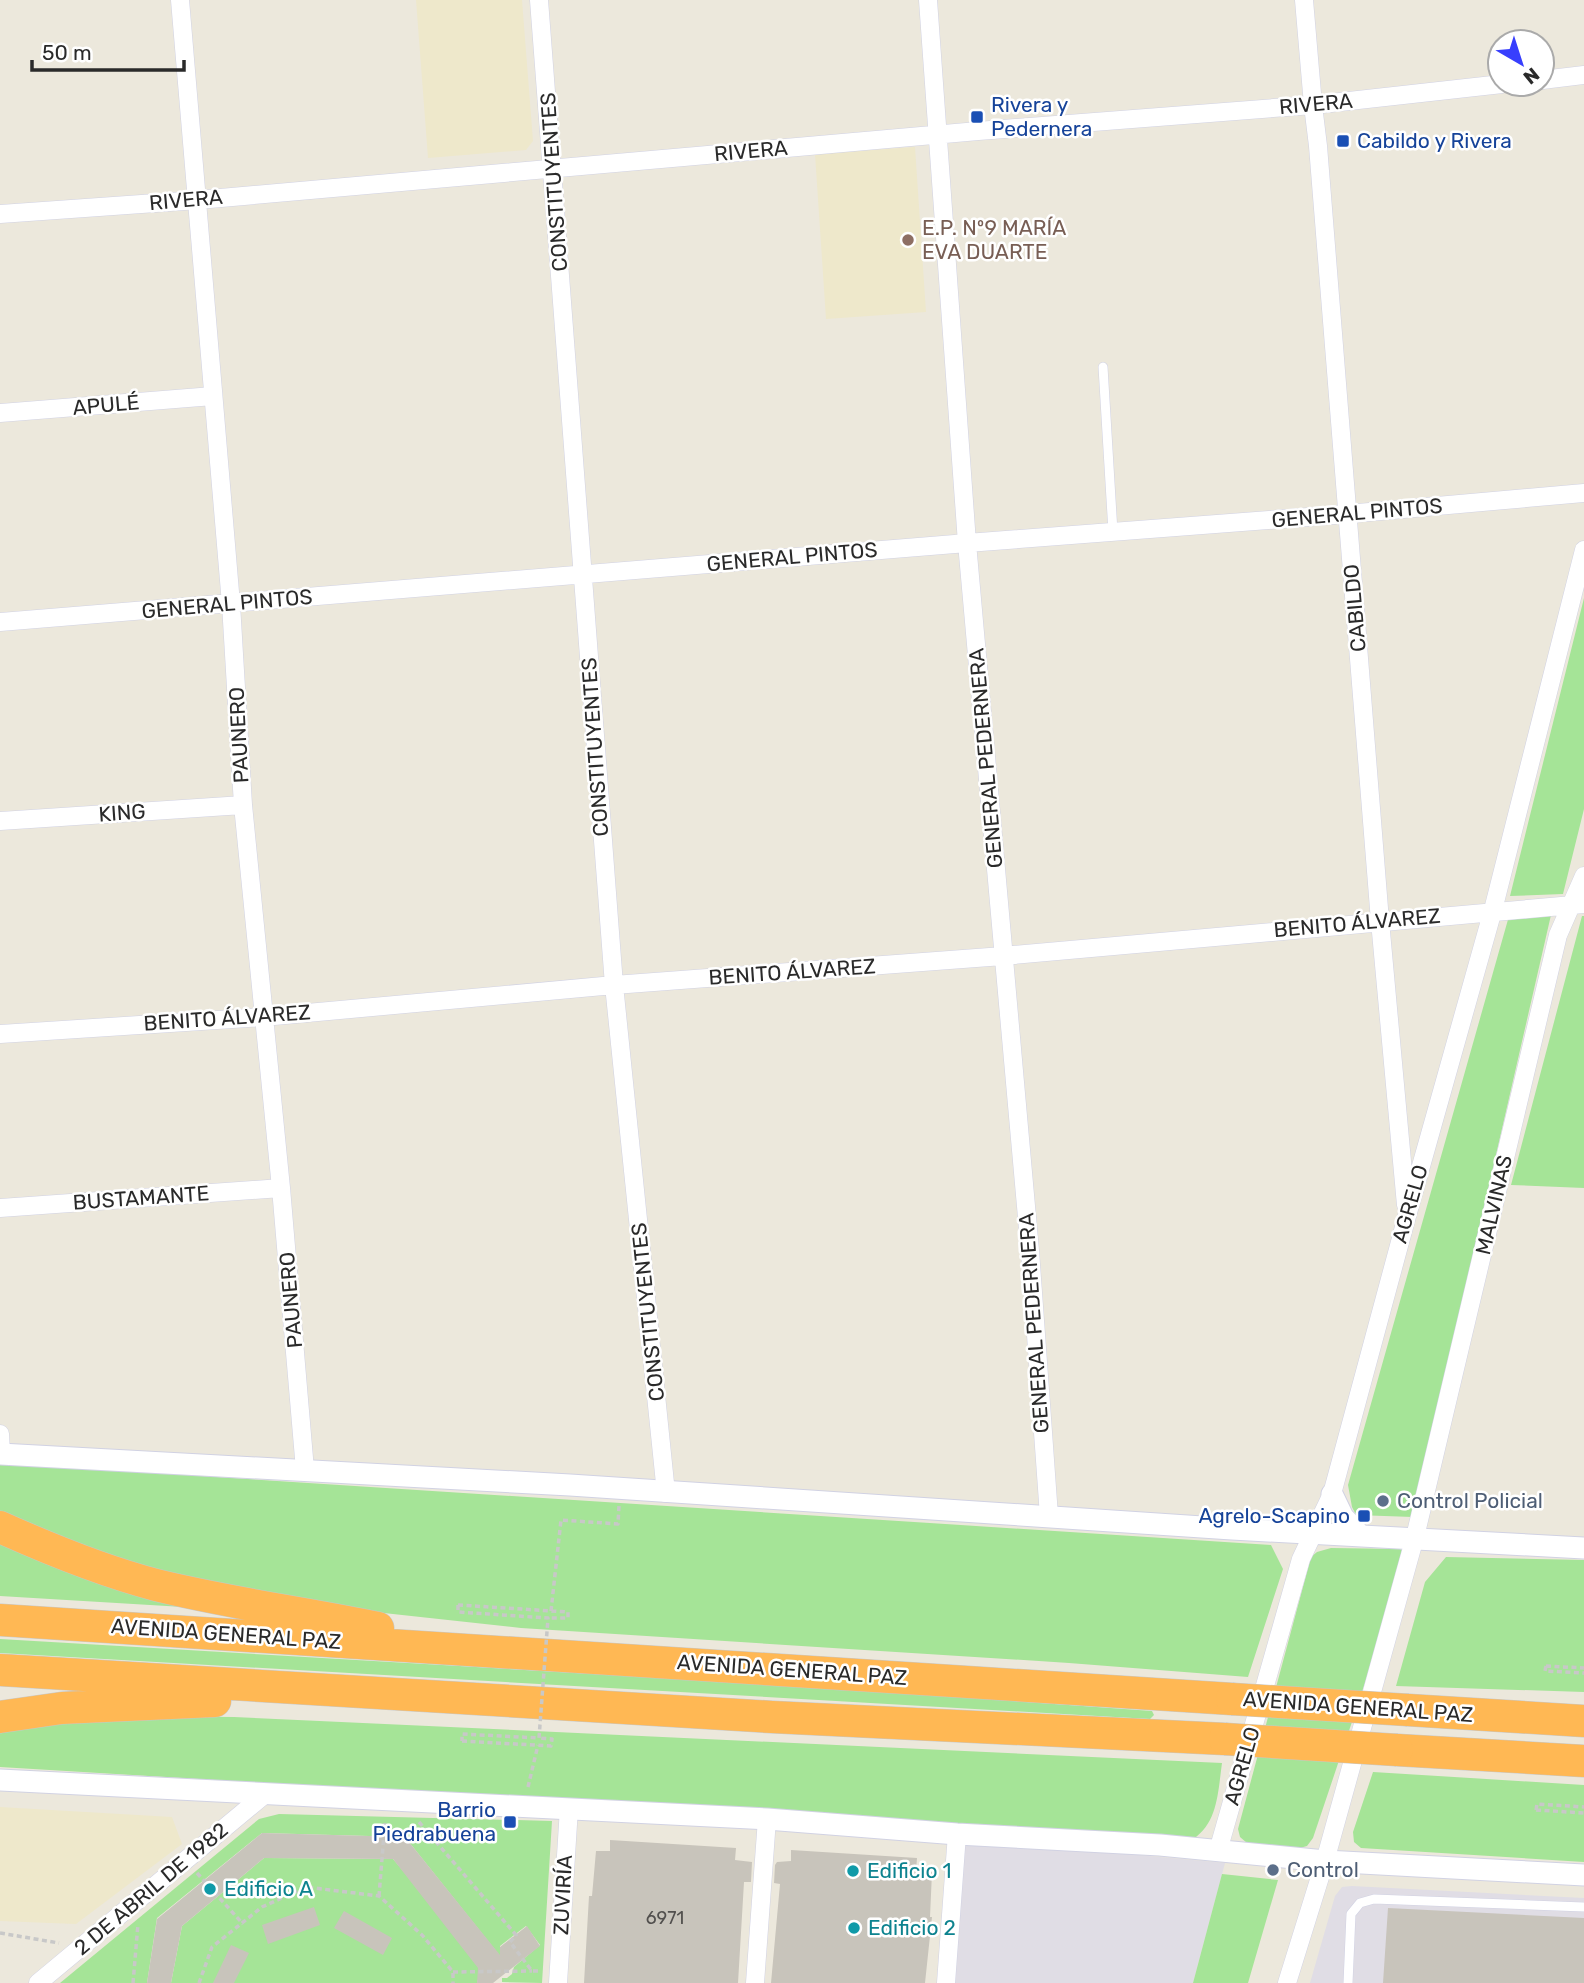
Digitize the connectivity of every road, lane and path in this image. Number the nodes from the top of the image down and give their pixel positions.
1 (180, 0) edge
2 (539, 0) edge
3 (928, 0) edge
4 (1304, 0) edge
5 (1584, 75) edge
6 (1556, 78) edge
7 (1486, 86) edge
8 (1313, 105) junction
9 (939, 135) junction
10 (554, 168) junction
11 (198, 200) junction
12 (0, 214) edge
13 (1103, 368) dead end
14 (213, 396) junction
15 (0, 413) edge
16 (1584, 493) edge
17 (1347, 514) junction
18 (1113, 532) junction
19 (967, 543) junction
20 (1584, 550) edge
21 (582, 574) junction
22 (231, 604) junction
23 (0, 622) edge
24 (243, 805) junction
25 (0, 821) edge
26 (1584, 876) edge
27 (1577, 904) edge
28 (1493, 910) junction
29 (1380, 921) junction
30 (1003, 956) junction
31 (614, 985) junction
32 (263, 1017) junction
33 (0, 1034) edge
34 (281, 1188) junction
35 (0, 1208) edge
36 (1406, 1216) junction
37 (0, 1447) edge
38 (305, 1470) junction
39 (621, 1490) junction
40 (667, 1493) junction
41 (1332, 1494) junction
42 (1049, 1516) junction
43 (0, 1527) edge
44 (1314, 1532) junction
45 (1361, 1536) junction
46 (1415, 1538) junction
47 (1584, 1548) edge
48 (551, 1611) junction
49 (548, 1618) junction
50 (0, 1620) edge
51 (486, 1650) junction
52 (1546, 1666) dead end
53 (0, 1671) edge
54 (1584, 1671) edge
55 (384, 1693) junction
56 (0, 1717) edge
57 (1584, 1721) edge
58 (539, 1738) junction
59 (538, 1745) junction
60 (1584, 1761) edge
61 (0, 1780) edge
62 (264, 1795) junction
63 (394, 1802) junction
64 (523, 1806) junction
65 (1584, 1807) edge
66 (569, 1808) junction
67 (1584, 1813) edge
68 (767, 1819) junction
69 (957, 1834) junction
70 (1218, 1851) junction
71 (186, 1860) junction
72 (1325, 1861) junction
73 (1584, 1875) edge
74 (379, 1896) junction
75 (141, 1897) junction
76 (1584, 1907) edge
77 (243, 1924) junction
78 (0, 1933) edge
79 (82, 1946) junction
80 (533, 1971) junction
81 (453, 1972) junction
82 (559, 1977) edge
83 (38, 1983) edge
84 (133, 1983) edge
85 (199, 1983) edge
86 (453, 1983) edge
87 (755, 1983) edge
88 (946, 1983) edge
89 (1287, 1983) edge
90 (1348, 1983) edge

1 - 11 street, PAUNERO
2 - 10 street, CONSTITUYENTES
3 - 9 street, GENERAL PEDERNERA
4 - 8 street, CABILDO
5 - 6 street
7 - 8 street, RIVERA
8 - 9 street, RIVERA
8 - 17 street, CABILDO
9 - 10 street, RIVERA
9 - 19 street, GENERAL PEDERNERA
10 - 11 street, RIVERA
10 - 21 street, CONSTITUYENTES
11 - 12 street, RIVERA
11 - 14 street, PAUNERO
13 - 18 lane
14 - 15 street, APULÉ
14 - 22 street, PAUNERO
16 - 17 street, GENERAL PINTOS
17 - 18 street, GENERAL PINTOS
17 - 29 street, CABILDO
18 - 19 street, GENERAL PINTOS
19 - 21 street, GENERAL PINTOS
19 - 30 street, GENERAL PEDERNERA
20 - 28 street, AGRELO
21 - 22 street, GENERAL PINTOS
21 - 31 street, CONSTITUYENTES
22 - 23 street, GENERAL PINTOS
22 - 24 street, PAUNERO
24 - 25 street, KING
24 - 32 street, PAUNERO
26 - 27 street, MALVINAS
27 - 28 street, BENITO ÁLVAREZ
27 - 46 street, MALVINAS
28 - 29 street, BENITO ÁLVAREZ
28 - 36 street, AGRELO
29 - 30 street, BENITO ÁLVAREZ
29 - 36 street, CABILDO
30 - 31 street, BENITO ÁLVAREZ
30 - 42 street, GENERAL PEDERNERA
31 - 32 street, BENITO ÁLVAREZ
31 - 40 street, CONSTITUYENTES
32 - 33 street, BENITO ÁLVAREZ
32 - 34 street, PAUNERO
34 - 35 street, BUSTAMANTE
34 - 38 street, PAUNERO
36 - 41 street, AGRELO
37 - 38 street
38 - 39 street
39 - 40 street
39 - 48 path
40 - 42 street
41 - 44 street, AGRELO
41 - 45 street
42 - 44 street
43 - 51 highway
44 - 45 street
44 - 70 street, AGRELO
45 - 46 street
46 - 47 street
46 - 72 street, MALVINAS
48 - 49 path, bridge
48 - 49 path, bridge
49 - 58 path, bridge
50 - 51 highway, AVENIDA GENERAL PAZ
51 - 57 highway, AVENIDA GENERAL PAZ, bridge
52 - 54 path
53 - 55 highway, AVENIDA GENERAL PAZ
55 - 56 highway
55 - 60 highway, AVENIDA GENERAL PAZ, bridge
58 - 59 path
58 - 59 path, bridge
59 - 64 path
61 - 62 street
62 - 63 street
62 - 71 street, 2 DE ABRIL DE 1982
63 - 64 street
63 - 74 path
63 - 80 path
64 - 66 street
65 - 67 path
66 - 68 street
66 - 82 street, ZUVIRÍA
68 - 69 street
68 - 87 street
69 - 70 street
69 - 88 street
70 - 72 street
71 - 75 street, 2 DE ABRIL DE 1982
71 - 77 path
72 - 73 street
72 - 89 street, MALVINAS
74 - 77 path
74 - 81 path
75 - 79 street, 2 DE ABRIL DE 1982
75 - 84 path
76 - 90 lane
77 - 85 path
78 - 79 path
79 - 83 street, 2 DE ABRIL DE 1982
80 - 81 path
80 - 82 path
81 - 86 path

